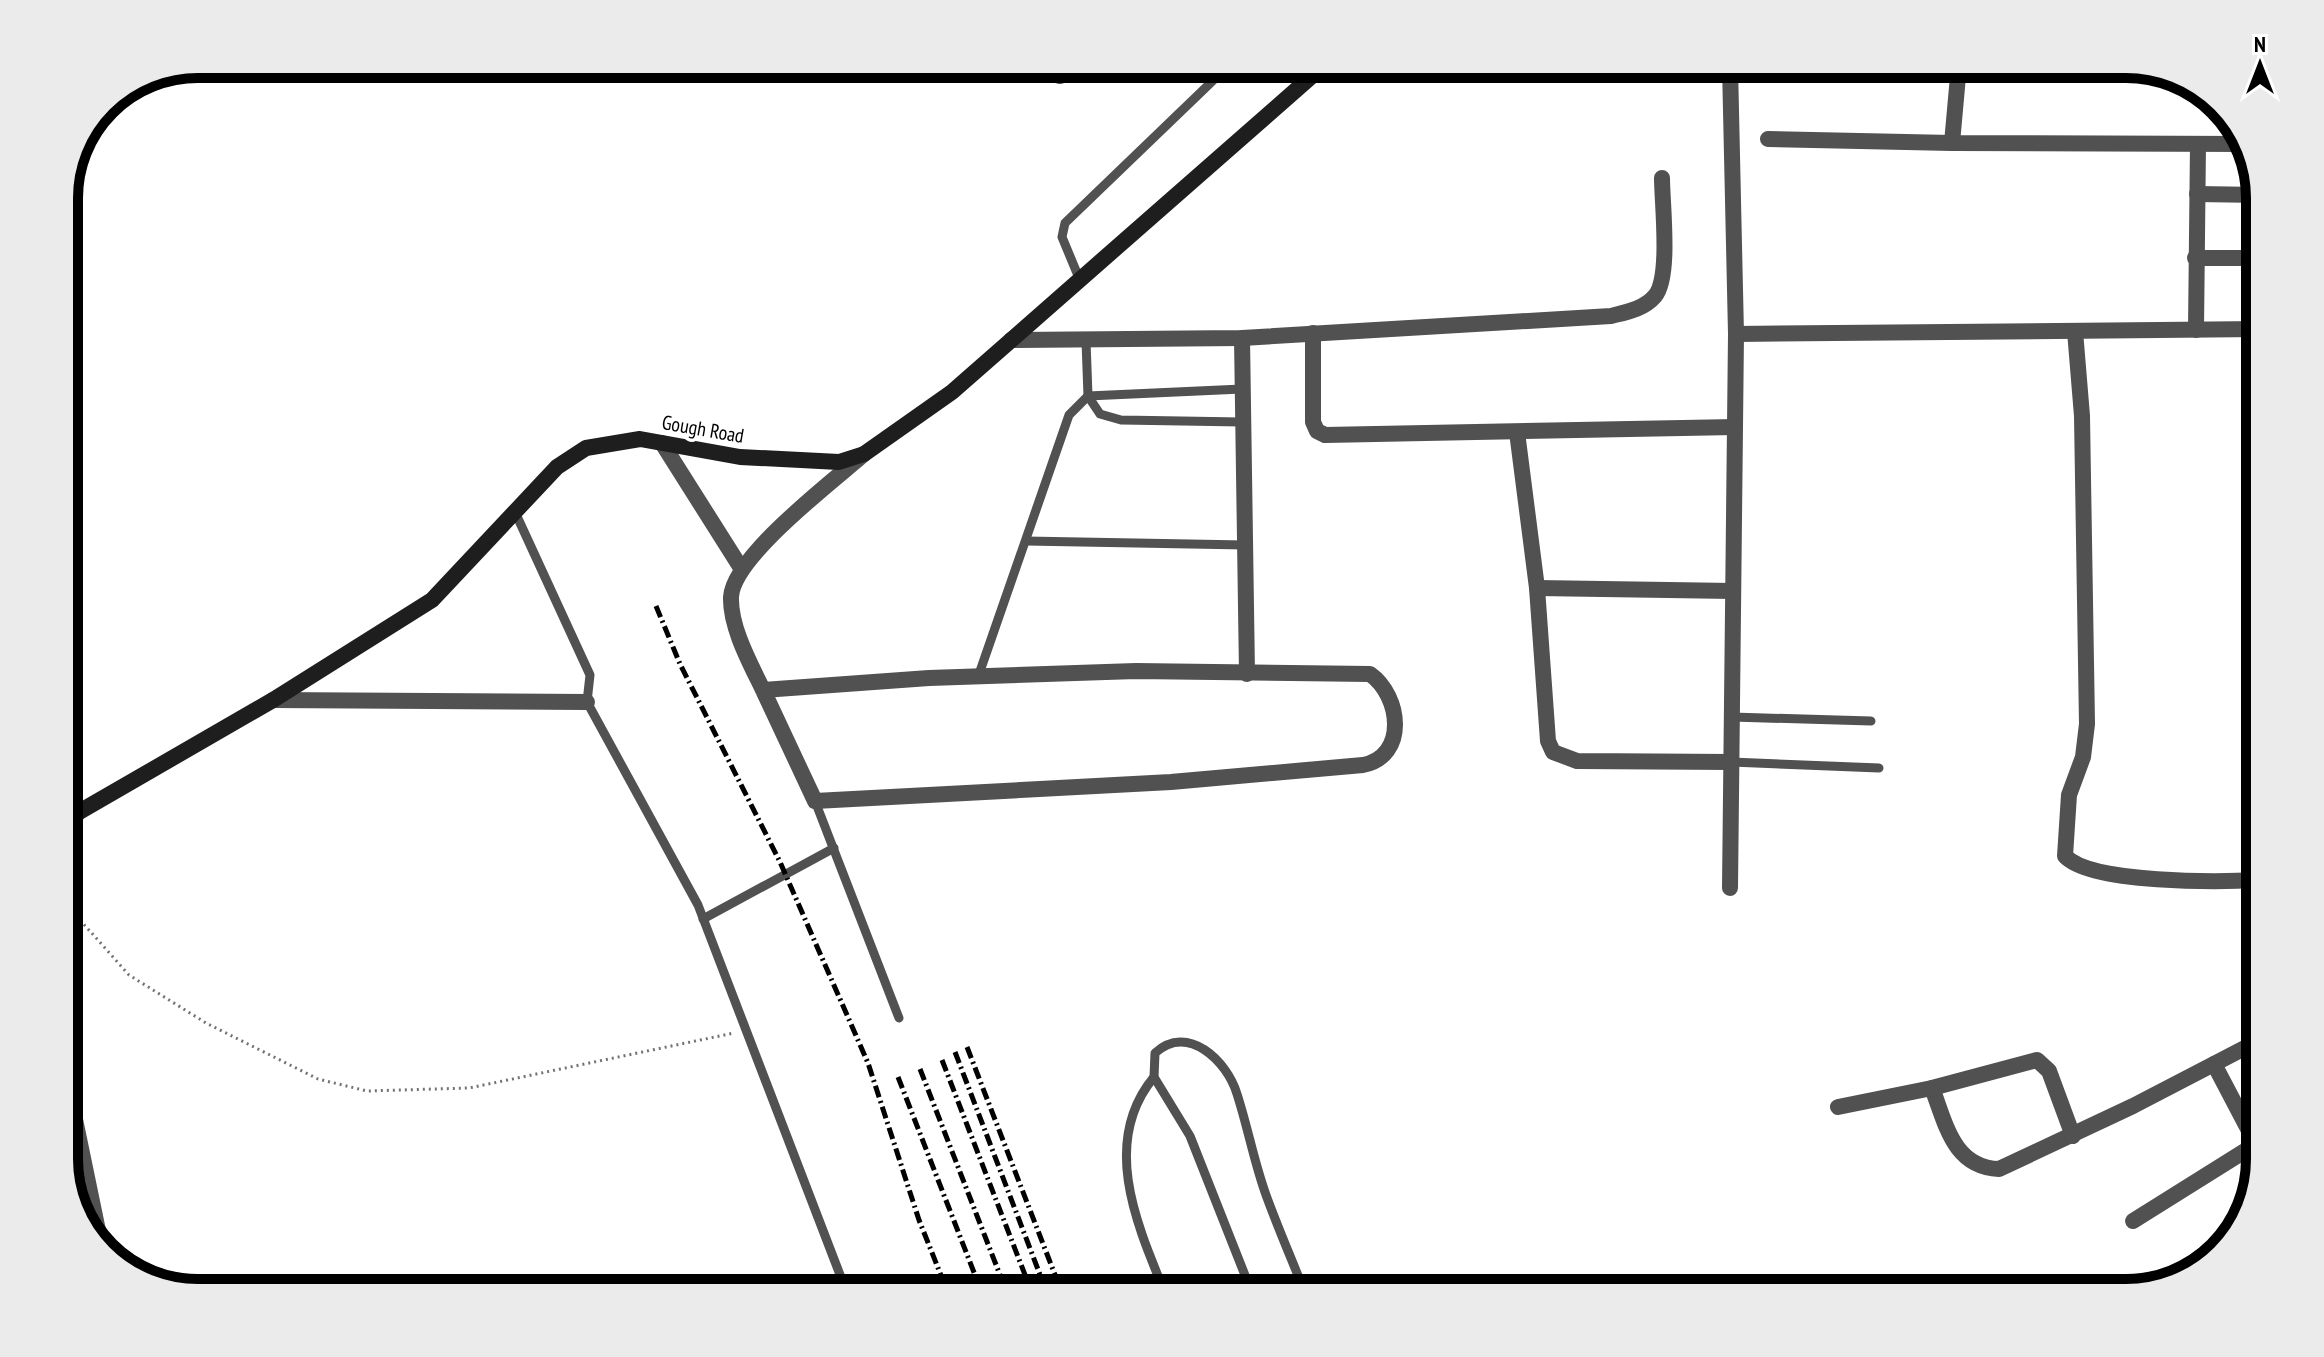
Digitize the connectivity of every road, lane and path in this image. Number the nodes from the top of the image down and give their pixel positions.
1 (1216, 78) edge
2 (1309, 78) edge
3 (1730, 78) edge
4 (1958, 78) edge
5 (1768, 139) dead end
6 (1952, 143) junction
7 (2198, 144) junction
8 (2233, 144) edge
9 (1662, 178) dead end
10 (2197, 194) junction
11 (2246, 195) edge
12 (2195, 258) junction
13 (2246, 258) edge
14 (1079, 278) junction
15 (2246, 329) edge
16 (2196, 330) junction
17 (2075, 331) junction
18 (1313, 333) junction
19 (1736, 334) junction
20 (1242, 338) junction
21 (1011, 340) junction
22 (1086, 341) junction
23 (1242, 389) junction
24 (1088, 396) junction
25 (1242, 422) junction
26 (1735, 427) junction
27 (1517, 432) junction
28 (662, 443) junction
29 (864, 454) junction
30 (515, 512) junction
31 (1026, 541) junction
32 (1245, 545) junction
33 (741, 568) junction
34 (1537, 588) junction
35 (1733, 591) junction
36 (1247, 674) junction
37 (978, 677) junction
38 (763, 690) junction
39 (273, 700) junction
40 (587, 702) junction
41 (1732, 717) junction
42 (1871, 721) dead end
43 (1731, 762) junction
44 (1879, 768) dead end
45 (815, 801) junction
46 (78, 813) edge
47 (834, 848) junction
48 (2246, 880) edge
49 (1730, 888) dead end
50 (78, 918) edge
51 (703, 919) junction
52 (899, 1018) dead end
53 (746, 1031) junction
54 (2246, 1047) edge
55 (2214, 1064) junction
56 (1154, 1077) junction
57 (1932, 1088) junction
58 (1838, 1107) dead end
59 (2246, 1122) edge
60 (78, 1134) edge
61 (2073, 1136) junction
62 (2246, 1151) edge
63 (2133, 1221) dead end
64 (96, 1222) edge
65 (842, 1279) edge
66 (1160, 1279) edge
67 (1246, 1279) edge
68 (1299, 1279) edge

1 - 14 lane
2 - 14 street, Gough Road
3 - 19 street
4 - 6 street
5 - 6 street
6 - 7 street
7 - 8 street
7 - 10 street
9 - 18 street
10 - 11 street
10 - 12 street
12 - 13 street
12 - 16 street
14 - 21 street, Gough Road
15 - 16 street
16 - 17 street
17 - 19 street
17 - 48 street
18 - 20 street
18 - 27 street
19 - 26 street
20 - 22 street
20 - 23 street
21 - 22 street
21 - 29 street, Gough Road
22 - 24 lane
23 - 24 lane
23 - 25 street
24 - 25 lane
24 - 31 lane
25 - 32 street
26 - 27 street
26 - 35 street
27 - 34 street
28 - 29 street, Gough Road
28 - 30 street, Gough Road
28 - 33 street
29 - 33 street
30 - 39 street, Gough Road
30 - 40 lane
31 - 32 lane
31 - 37 lane
32 - 36 street
33 - 38 street
34 - 35 street
34 - 43 street
35 - 41 street
36 - 37 street
36 - 45 street
37 - 38 street
38 - 45 street
39 - 40 street
39 - 46 street, Gough Road
40 - 51 lane
41 - 42 lane
41 - 43 street
43 - 44 lane
43 - 49 street
45 - 47 lane
47 - 51 lane
47 - 52 lane
50 - 53 path
51 - 53 lane
53 - 65 lane
54 - 55 street
55 - 59 street
55 - 61 street
56 - 66 lane
56 - 67 lane
56 - 68 lane
57 - 58 street
57 - 61 street
57 - 61 street
60 - 64 street
62 - 63 street

